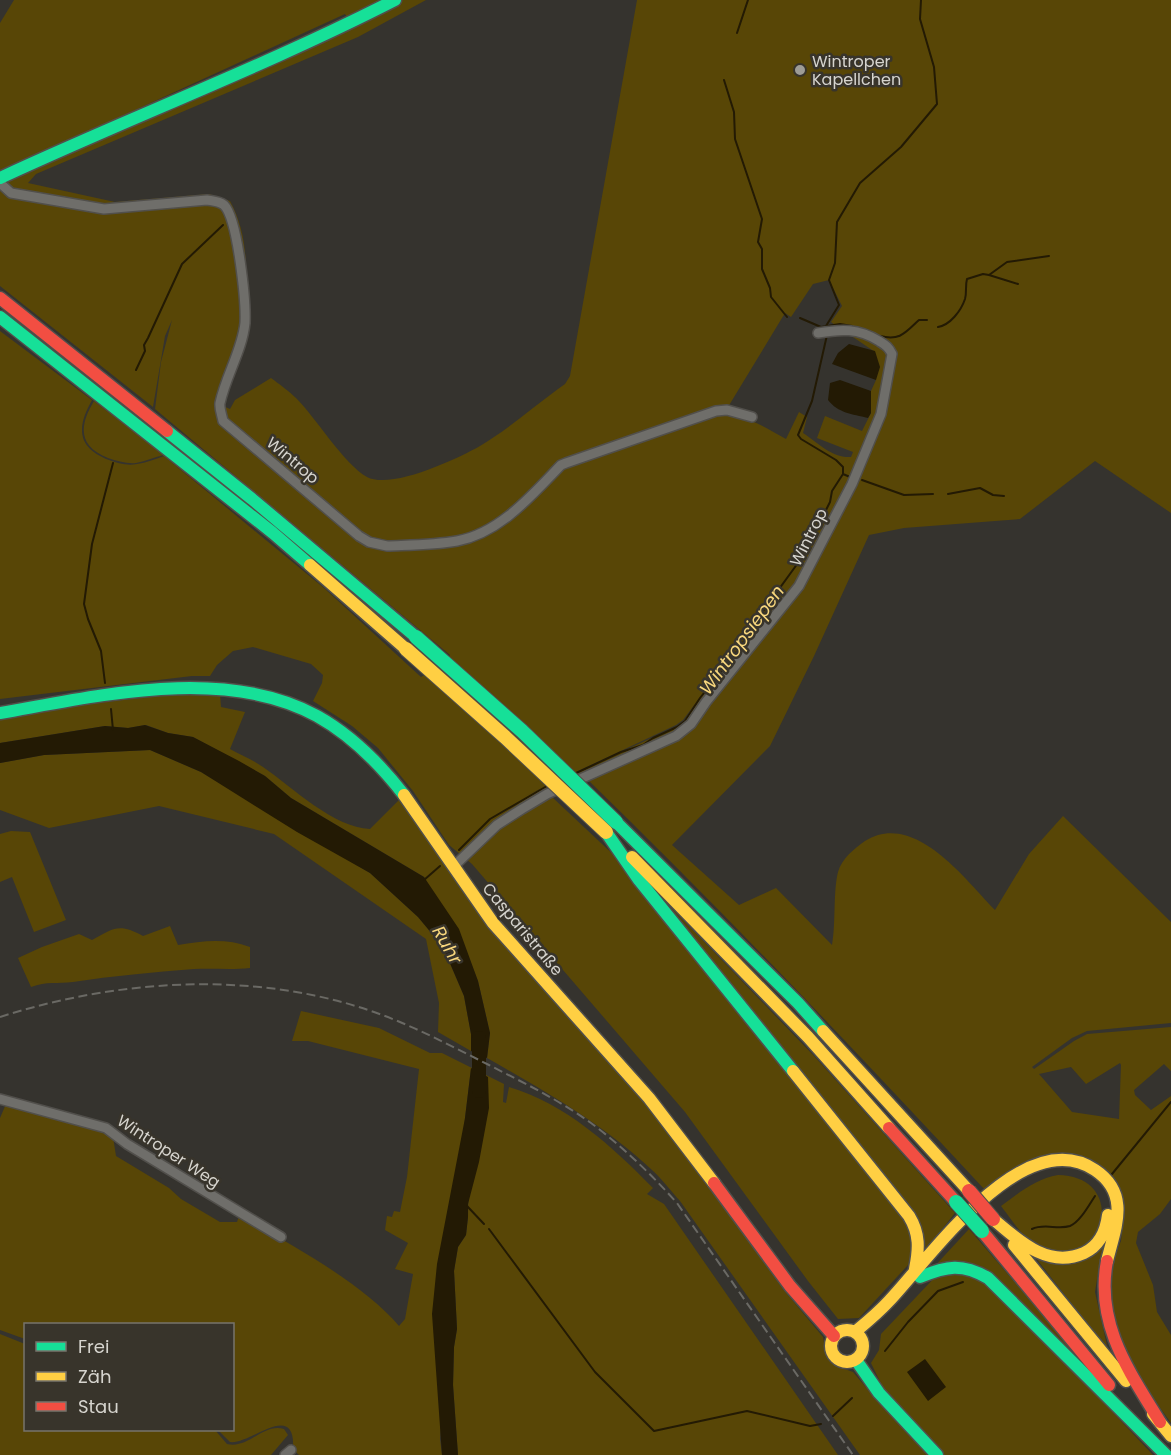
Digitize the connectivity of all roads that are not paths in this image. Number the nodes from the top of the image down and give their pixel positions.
1 (395, 0) edge
2 (0, 180) edge
3 (0, 298) edge
4 (0, 317) edge
5 (818, 333) dead end
6 (752, 417) dead end
7 (0, 713) edge
8 (611, 827) junction
9 (453, 867) junction
10 (0, 1099) edge
11 (993, 1219) junction
12 (280, 1237) dead end
13 (917, 1274) junction
14 (834, 1335) junction
15 (858, 1337) junction
16 (856, 1360) junction
17 (1160, 1422) junction
18 (1171, 1437) edge
19 (937, 1455) edge
20 (1167, 1455) edge

1 - 2 main road
2 - 6 street, Wintrop
3 - 8 main road, bridge
4 - 8 main road, bridge
5 - 9 street, Wintrop
7 - 9 main road, Casparistraße
8 - 11 main road, bridge
8 - 13 main road
8 - 20 main road, bridge
9 - 14 main road, Casparistraße
10 - 12 street, Wintroper Weg
11 - 13 main road
11 - 17 main road
13 - 15 main road
13 - 17 main road
13 - 20 main road
14 - 15 main road
14 - 16 main road
15 - 16 main road
16 - 19 main road
17 - 18 main road

